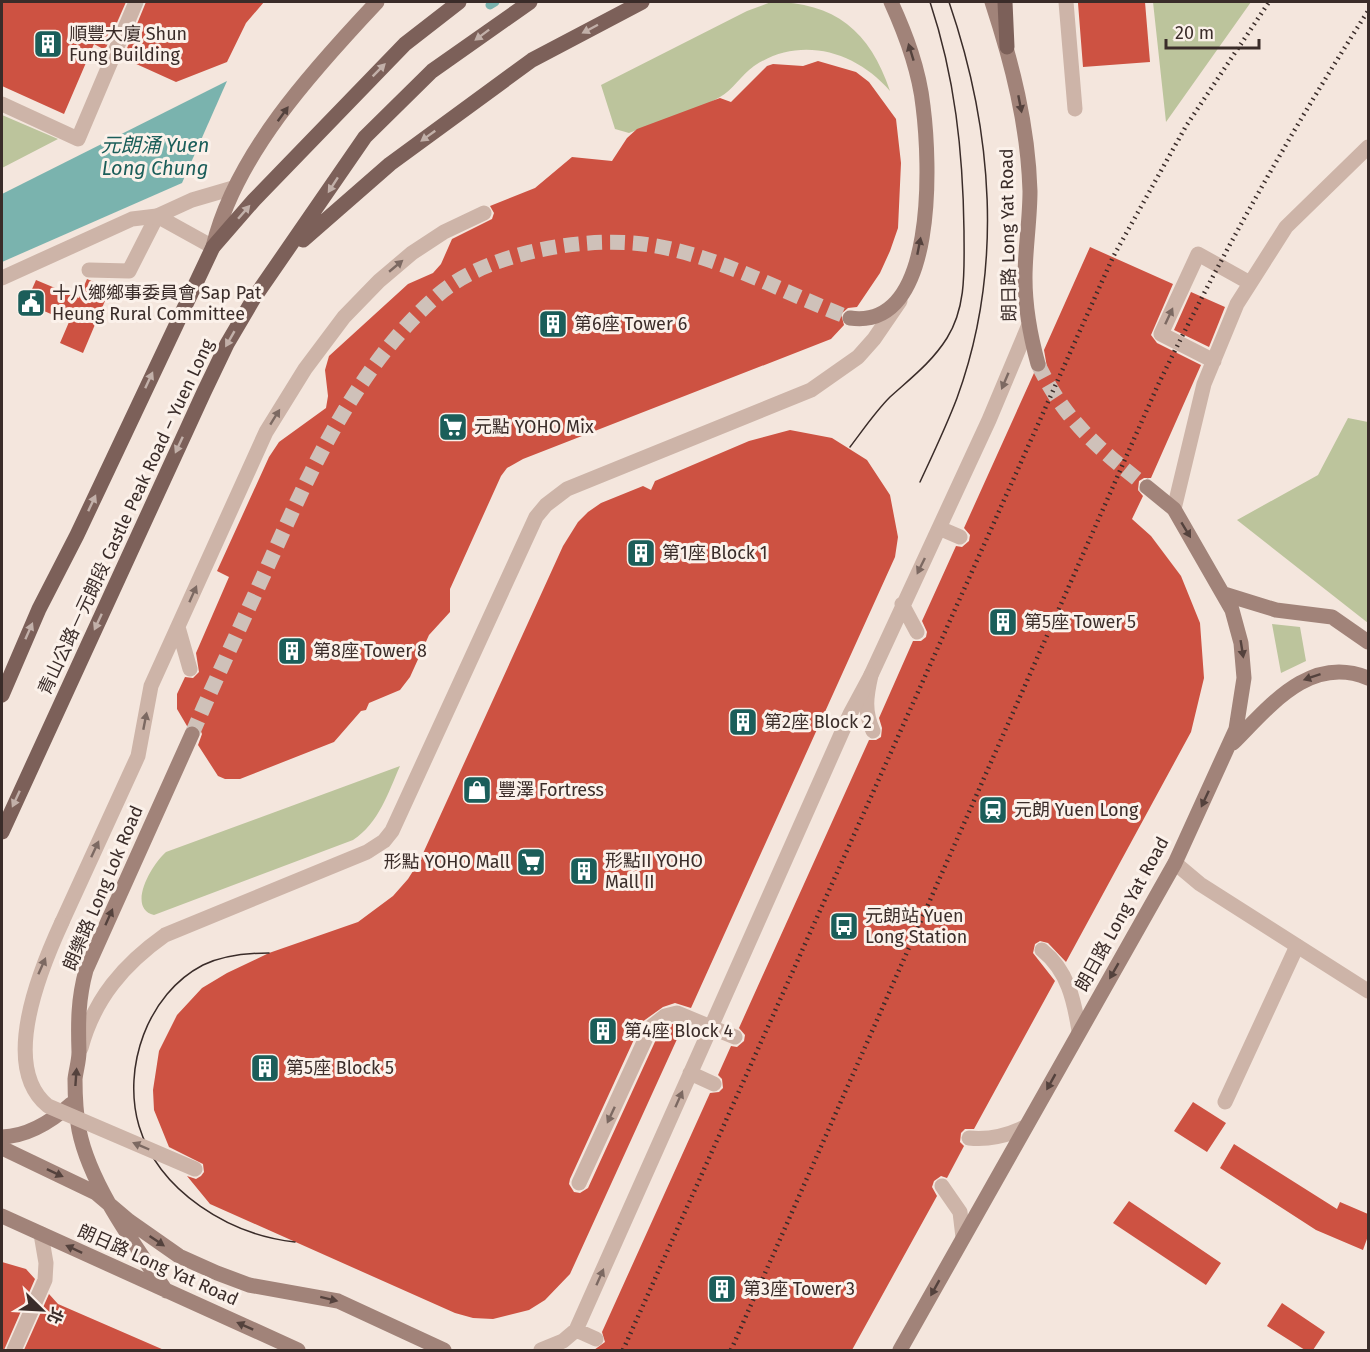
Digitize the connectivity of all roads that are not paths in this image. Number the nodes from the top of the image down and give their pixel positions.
1 (136, 2) edge
2 (377, 2) edge
3 (459, 2) edge
4 (530, 2) edge
5 (642, 2) edge
6 (891, 2) edge
7 (992, 2) edge
8 (1005, 2) edge
9 (1066, 2) edge
10 (1007, 47) junction
11 (2, 104) edge
12 (1075, 109) dead end
13 (1368, 147) edge
14 (233, 188) junction
15 (484, 213) dead end
16 (157, 216) junction
17 (213, 247) junction
18 (285, 256) junction
19 (89, 270) dead end
20 (2, 278) edge
21 (1250, 283) junction
22 (900, 301) junction
23 (850, 318) tunnel mouth
24 (1028, 327) junction
25 (1214, 361) junction
26 (1038, 364) tunnel mouth
27 (1147, 487) tunnel mouth
28 (1174, 509) junction
29 (939, 528) junction
30 (960, 537) dead end
31 (1224, 594) junction
32 (902, 604) junction
33 (178, 627) junction
34 (917, 632) dead end
35 (1368, 642) edge
36 (19, 653) junction
37 (190, 669) dead end
38 (2, 672) edge
39 (871, 675) junction
40 (1368, 678) edge
41 (2, 695) edge
42 (873, 731) dead end
43 (192, 734) tunnel mouth
44 (1230, 746) junction
45 (2, 832) edge
46 (1175, 863) junction
47 (1297, 946) junction
48 (1042, 950) dead end
49 (1368, 991) edge
50 (711, 1027) junction
51 (1079, 1031) junction
52 (735, 1037) dead end
53 (79, 1054) junction
54 (690, 1073) junction
55 (714, 1084) dead end
56 (76, 1100) junction
57 (1225, 1102) dead end
58 (1025, 1127) junction
59 (2, 1137) edge
60 (969, 1138) dead end
61 (2, 1148) edge
62 (195, 1169) dead end
63 (579, 1183) dead end
64 (942, 1186) dead end
65 (112, 1205) junction
66 (2, 1215) edge
67 (41, 1234) junction
68 (963, 1237) junction
69 (166, 1291) junction
70 (576, 1330) junction
71 (596, 1339) dead end
72 (14, 1350) edge
73 (298, 1350) edge
74 (444, 1350) edge
75 (541, 1350) edge
76 (900, 1350) edge

1 - 11 street
14 -> 2 main road, 青山公路－元朗段 Castle Peak Road – Yuen Long
17 -> 3 main road, 青山公路－元朗段 Castle Peak Road – Yuen Long
4 -> 18 main road, 青山公路－元朗段 Castle Peak Road – Yuen Long
5 -> 18 main road
22 -> 6 main road
7 - 10 main road, 朗日路 Long Yat Road
8 - 10 main road
9 - 12 street
10 -> 24 main road, 朗日路 Long Yat Road
13 - 21 street
14 - 16 street
14 - 17 main road, 青山公路－元朗段 Castle Peak Road – Yuen Long
33 -> 15 street
16 - 17 street
16 - 19 street
16 - 20 street
36 -> 17 main road, 青山公路－元朗段 Castle Peak Road – Yuen Long
18 -> 45 main road, 青山公路－元朗段 Castle Peak Road – Yuen Long
21 - 25 street
25 -> 21 street
22 - 23 main road
22 - 53 street
24 - 26 main road, 朗日路 Long Yat Road
24 -> 29 street
25 - 28 street
27 - 28 main road, 朗日路 Long Yat Road
28 -> 31 main road, 朗日路 Long Yat Road
29 - 30 street
29 -> 32 street
31 - 35 main road
31 -> 44 main road, 朗日路 Long Yat Road
32 - 34 street
32 - 39 street
33 - 37 street
62 -> 33 street, bridge
36 - 38 street
36 - 41 main road, 青山公路－元朗段 Castle Peak Road – Yuen Long
39 - 42 street
39 - 50 street
40 -> 44 main road
53 -> 43 main road, 朗樂路 Long Lok Road
44 -> 46 main road, 朗日路 Long Yat Road
46 - 47 street
46 -> 51 main road, 朗日路 Long Yat Road
47 - 49 street
47 - 57 street
48 - 51 street
50 - 52 street
50 - 54 street
50 -> 63 street
51 -> 58 main road, 朗日路 Long Yat Road
56 -> 53 main road, 朗樂路 Long Lok Road
54 - 55 street
70 -> 54 street
56 - 59 main road
56 - 65 main road, 朗樂路 Long Lok Road
58 - 60 street
58 - 68 main road, 朗日路 Long Yat Road
61 -> 65 main road, 朗日路 Long Yat Road
64 - 68 street
65 - 69 main road, 朗樂路 Long Lok Road
65 -> 74 main road, 朗日路 Long Yat Road
66 - 67 main road, 朗日路 Long Yat Road
69 -> 67 main road, 朗日路 Long Yat Road
67 - 72 street
68 -> 76 main road, 朗日路 Long Yat Road
73 -> 69 main road, 朗日路 Long Yat Road
70 - 71 street
70 - 75 street

